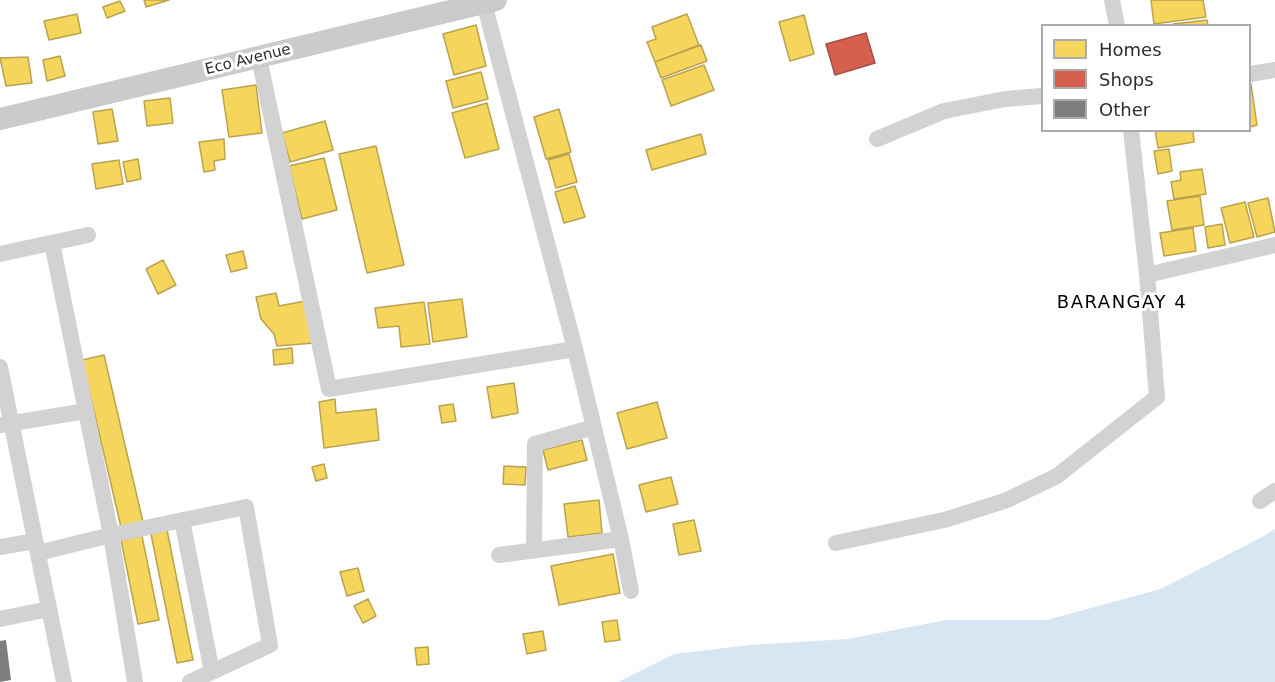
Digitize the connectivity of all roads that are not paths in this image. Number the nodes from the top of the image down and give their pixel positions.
1 (1112, 0) edge
2 (490, 2) edge
3 (1117, 24) edge
4 (259, 58) junction
5 (1275, 70) edge
6 (1251, 74) edge
7 (1041, 96) edge
8 (0, 119) edge
9 (1131, 132) edge
10 (877, 139) dead end
11 (87, 235) dead end
12 (52, 243) junction
13 (1275, 244) edge
14 (0, 254) edge
15 (1147, 276) junction
16 (575, 349) junction
17 (0, 367) edge
18 (86, 411) junction
19 (6, 424) edge
20 (594, 426) junction
21 (1275, 491) edge
22 (1260, 501) dead end
23 (182, 520) junction
24 (111, 535) junction
25 (621, 538) junction
26 (836, 543) dead end
27 (0, 547) edge
28 (37, 547) junction
29 (534, 549) junction
30 (498, 555) dead end
31 (632, 591) dead end
32 (49, 609) junction
33 (0, 619) edge
34 (212, 672) junction
35 (64, 682) edge
36 (135, 682) edge
37 (190, 682) edge

1 - 3 street
2 - 4 main road, Eco Avenue
2 - 16 street
4 - 8 main road, Eco Avenue
4 - 16 street
5 - 6 street
7 - 10 street
9 - 15 street
11 - 12 street
12 - 14 street
12 - 18 street
13 - 15 street
15 - 26 street
16 - 20 street
17 - 19 street
18 - 19 street
18 - 24 street
19 - 28 street
20 - 25 street
20 - 29 street
21 - 22 street
23 - 24 street
23 - 34 street
23 - 34 street
24 - 28 street
24 - 36 street
25 - 29 street
25 - 31 street
27 - 28 street
28 - 32 street
29 - 30 street
32 - 33 street
32 - 35 street
34 - 37 street

